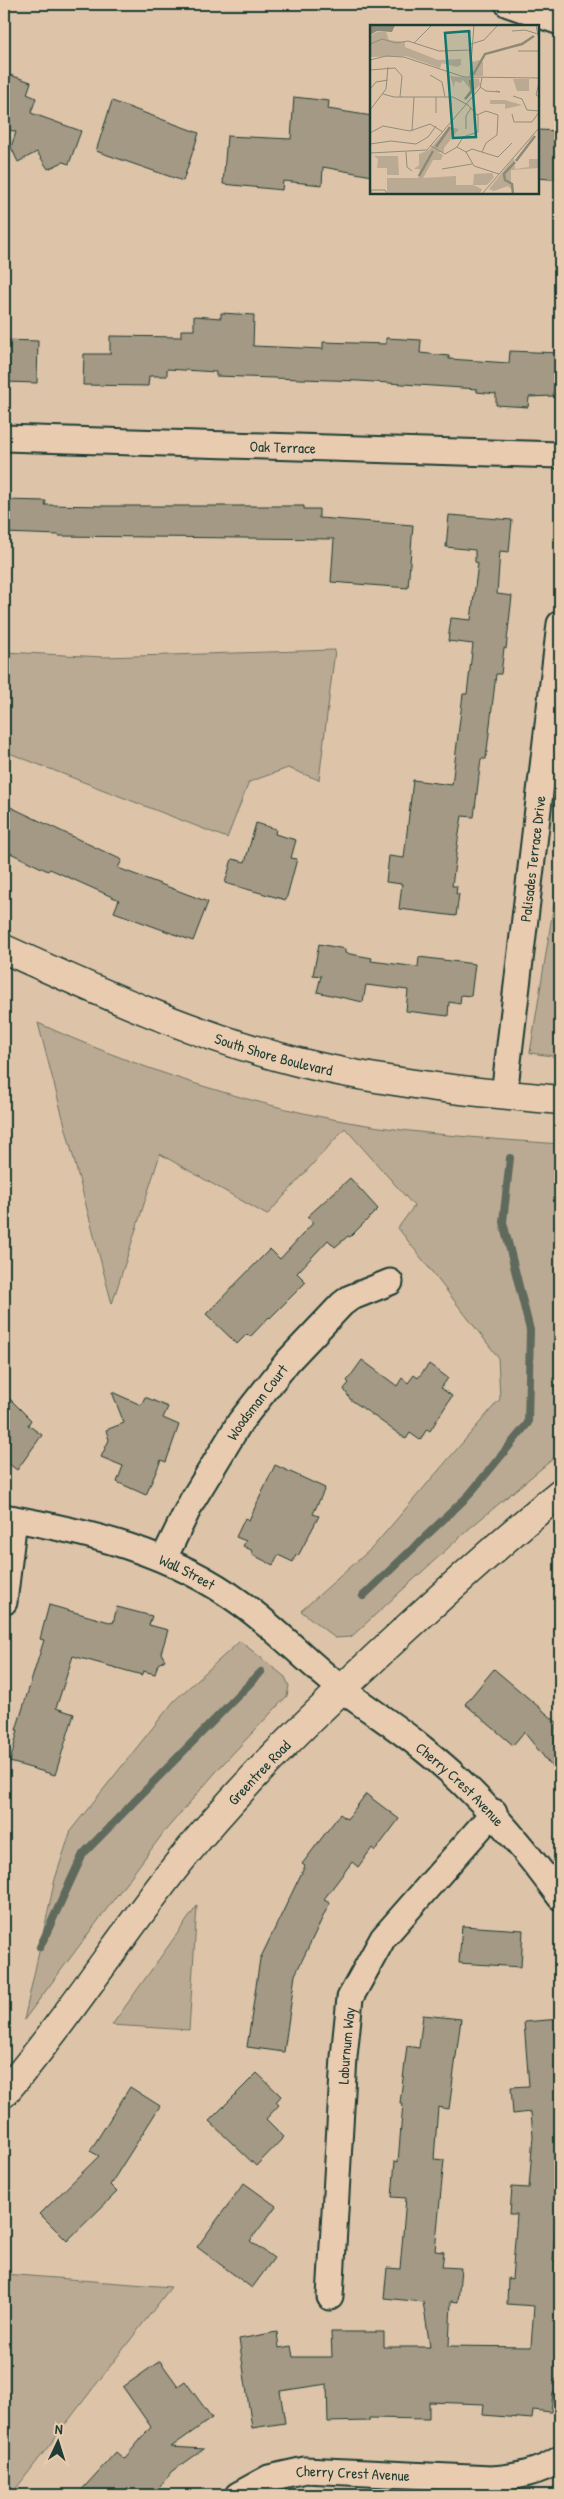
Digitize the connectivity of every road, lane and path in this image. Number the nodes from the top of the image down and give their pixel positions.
1 (508, 4) edge
2 (560, 22) edge
3 (4, 438) edge
4 (560, 455) edge
5 (560, 624) edge
6 (4, 949) edge
7 (504, 1095) junction
8 (560, 1100) edge
9 (390, 1282) dead end
10 (560, 1493) edge
11 (9, 1518) edge
12 (164, 1558) junction
13 (4, 1602) edge
14 (341, 1689) junction
15 (494, 1812) junction
16 (560, 1897) edge
17 (4, 2093) edge
18 (330, 2296) dead end
19 (560, 2459) edge
20 (238, 2495) edge

1 - 2 street
3 - 4 street, Oak Terrace
5 - 7 street, Palisades Terrace Drive
6 - 7 street, South Shore Boulevard
7 - 8 street, South Shore Boulevard
9 - 12 street, Woodsman Court
10 - 14 street, Greentree Road
11 - 12 street, Wall Street
11 - 13 street
12 - 14 street, Wall Street
14 - 15 street, Cherry Crest Avenue
14 - 17 street, Greentree Road
15 - 16 street, Cherry Crest Avenue
15 - 18 street, Laburnum Way
19 - 20 street, Cherry Crest Avenue

